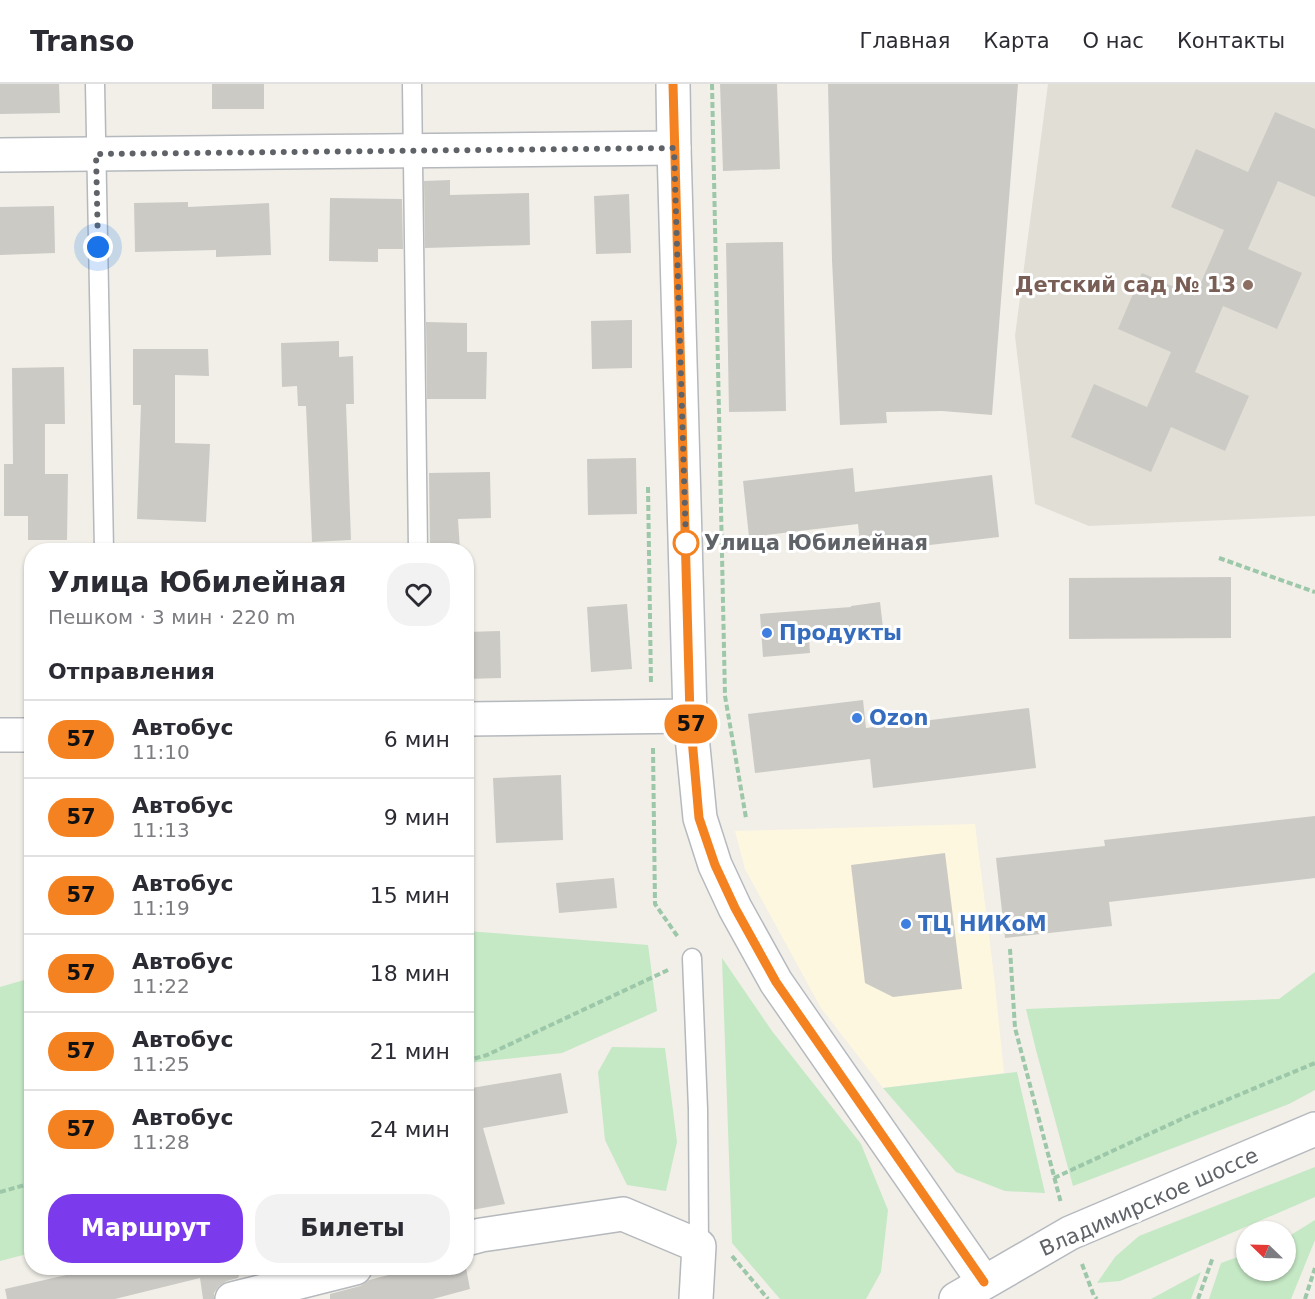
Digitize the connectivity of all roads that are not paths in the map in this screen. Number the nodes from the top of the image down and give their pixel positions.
1 (95, 84) edge
2 (412, 84) edge
3 (673, 84) edge
4 (674, 148) junction
5 (414, 151) junction
6 (96, 154) junction
7 (0, 155) edge
8 (105, 543) edge
9 (418, 543) edge
10 (690, 716) junction
11 (474, 719) edge
12 (0, 735) edge
13 (24, 735) edge
14 (692, 958) road end
15 (1315, 1129) edge
16 (474, 1237) edge
17 (699, 1246) junction
18 (327, 1275) edge
19 (984, 1282) junction
20 (232, 1299) edge
21 (696, 1299) edge
22 (956, 1299) edge

1 - 6 lane
2 - 5 lane
3 - 4 main road
4 - 5 main road
4 - 10 main road
5 - 6 main road
5 - 9 lane
6 - 7 main road
6 - 8 lane
10 - 11 main road
10 - 19 main road
12 - 13 main road
14 - 17 lane
15 - 19 main road, Владимирское шоссе
16 - 17 main road
17 - 21 main road
18 - 20 main road
19 - 22 main road, Владимирское шоссе

